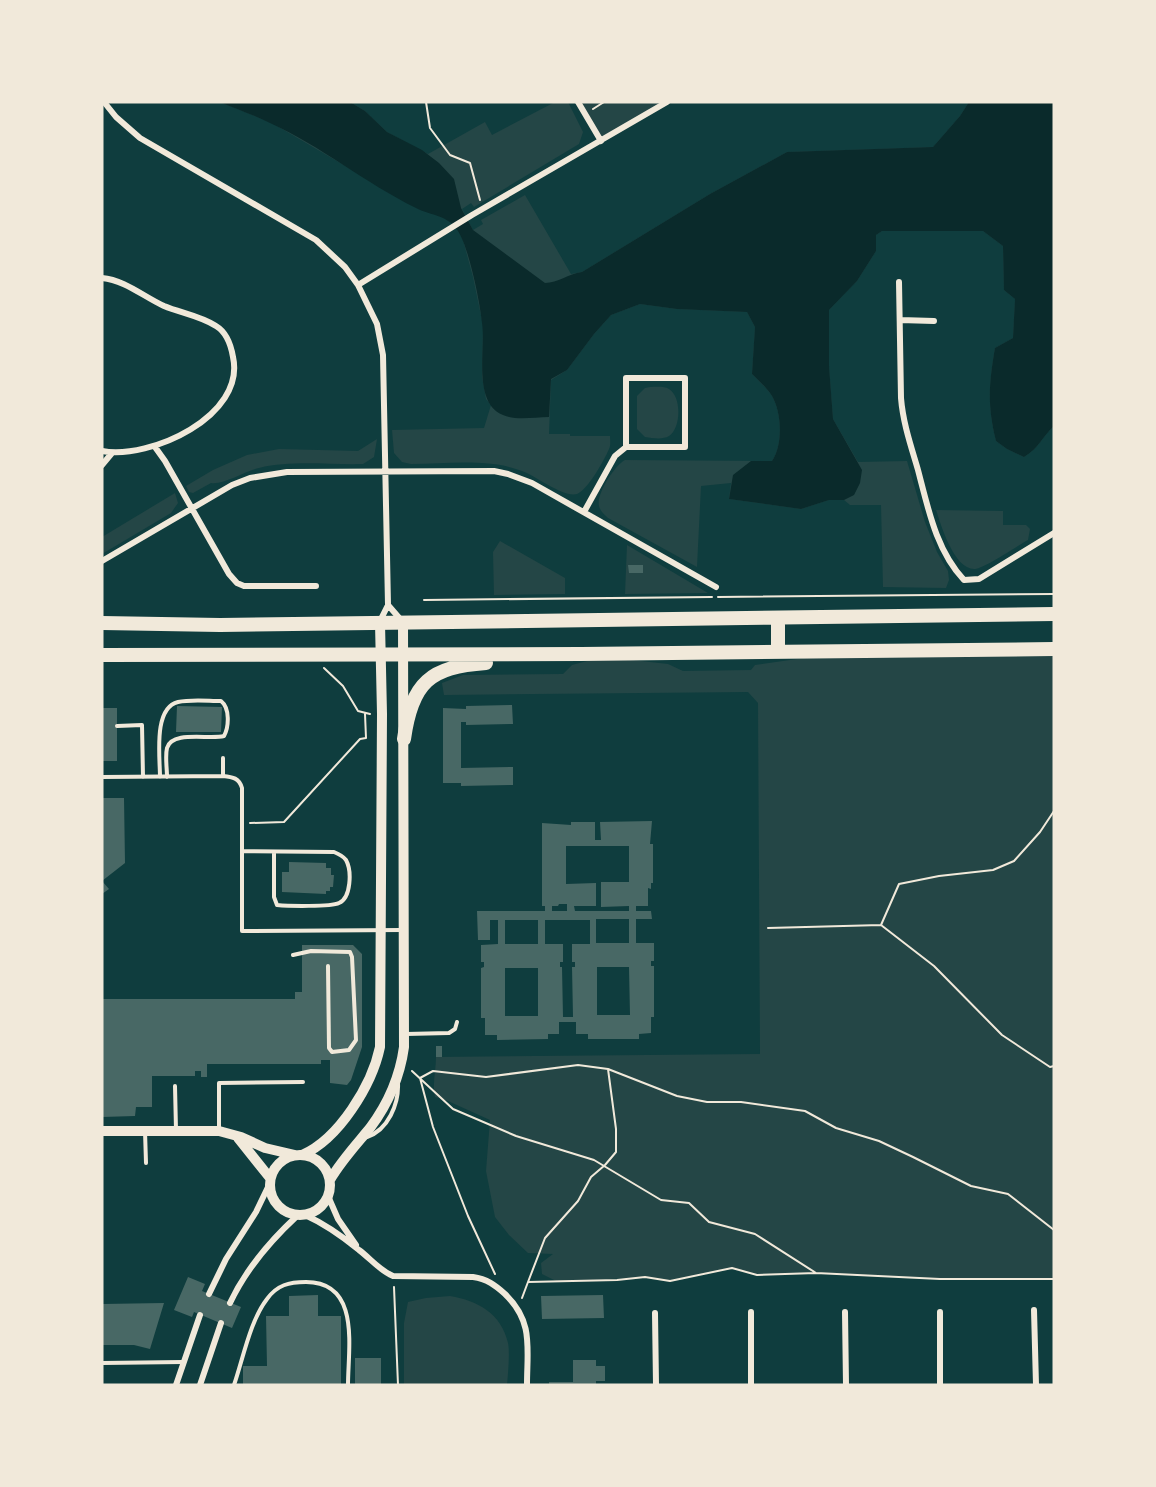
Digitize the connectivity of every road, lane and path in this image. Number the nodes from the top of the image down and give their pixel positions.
1 (104, 102) edge
2 (426, 102) edge
3 (578, 102) edge
4 (604, 102) edge
5 (667, 102) edge
6 (585, 114) junction
7 (601, 141) junction
8 (482, 209) junction
9 (102, 278) edge
10 (899, 282) dead end
11 (358, 285) junction
12 (900, 320) junction
13 (934, 321) dead end
14 (155, 447) junction
15 (626, 447) junction
16 (102, 451) edge
17 (112, 453) junction
18 (102, 465) edge
19 (385, 472) junction
20 (192, 509) junction
21 (584, 512) junction
22 (1054, 533) edge
23 (102, 561) edge
24 (316, 586) dead end
25 (716, 587) dead end
26 (1054, 594) edge
27 (424, 600) dead end
28 (388, 604) junction
29 (1054, 614) edge
30 (778, 618) junction
31 (403, 622) junction
32 (102, 623) edge
33 (380, 623) junction
34 (1054, 649) edge
35 (778, 651) junction
36 (581, 654) junction
37 (102, 655) edge
38 (381, 655) junction
39 (404, 655) junction
40 (321, 667) dead end
41 (365, 714) junction
42 (370, 714) dead end
43 (117, 726) dead end
44 (404, 738) junction
45 (223, 759) dead end
46 (223, 776) junction
47 (102, 777) edge
48 (143, 777) junction
49 (161, 777) junction
50 (167, 777) junction
51 (1054, 811) edge
52 (242, 823) junction
53 (242, 851) junction
54 (274, 852) junction
55 (881, 925) junction
56 (768, 928) dead end
57 (380, 930) junction
58 (405, 930) junction
59 (293, 955) dead end
60 (328, 966) dead end
61 (457, 1022) dead end
62 (406, 1034) junction
63 (1054, 1066) edge
64 (608, 1069) junction
65 (404, 1071) junction
66 (420, 1078) junction
67 (303, 1082) dead end
68 (175, 1086) dead end
69 (102, 1131) edge
70 (145, 1131) junction
71 (176, 1131) junction
72 (225, 1132) junction
73 (298, 1155) junction
74 (146, 1163) dead end
75 (605, 1165) junction
76 (330, 1180) junction
77 (270, 1181) junction
78 (328, 1196) junction
79 (301, 1216) junction
80 (1054, 1230) edge
81 (359, 1250) junction
82 (816, 1273) junction
83 (497, 1277) dead end
84 (1054, 1279) edge
85 (528, 1282) junction
86 (394, 1284) dead end
87 (209, 1294) dead end
88 (521, 1300) dead end
89 (230, 1303) dead end
90 (1034, 1310) dead end
91 (940, 1311) dead end
92 (751, 1312) dead end
93 (845, 1312) dead end
94 (655, 1313) dead end
95 (200, 1315) dead end
96 (221, 1323) dead end
97 (183, 1362) junction
98 (102, 1363) edge
99 (176, 1385) edge
100 (200, 1385) edge
101 (234, 1385) edge
102 (348, 1385) edge
103 (398, 1385) edge
104 (527, 1385) edge
105 (657, 1385) edge
106 (751, 1385) edge
107 (846, 1385) edge
108 (940, 1385) edge
109 (1036, 1385) edge

1 - 11 street
2 - 8 path
3 - 6 street
4 - 6 path
5 - 7 street
6 - 7 street
7 - 8 street
8 - 11 street
9 - 14 street
10 - 12 street
11 - 19 street
12 - 13 street
12 - 22 street
14 - 17 street
14 - 20 street
15 - 15 street
15 - 21 street
16 - 17 street
17 - 18 street
19 - 20 street
19 - 21 street
19 - 28 street
20 - 23 street
20 - 24 street
21 - 25 street
26 - 27 path
28 - 31 street
28 - 33 street
29 - 30 main road
30 - 31 main road
30 - 35 main road
31 - 33 main road
31 - 39 street
32 - 33 main road
33 - 38 street
34 - 35 main road
35 - 36 main road
36 - 39 main road
36 - 44 main road
37 - 38 main road
38 - 39 main road
38 - 57 street
39 - 44 street
40 - 41 path
41 - 42 path
41 - 52 path
43 - 48 lane
44 - 58 street
45 - 46 lane
46 - 50 lane
46 - 52 lane
47 - 48 lane
48 - 49 lane
49 - 50 lane
49 - 50 lane
51 - 55 path
52 - 53 lane
53 - 54 lane
53 - 57 lane
54 - 54 lane
55 - 56 path
55 - 63 path
57 - 58 lane
57 - 73 street
58 - 62 street
59 - 60 lane
61 - 62 lane
62 - 65 street
64 - 66 path
64 - 75 path
64 - 80 path
65 - 66 path
65 - 76 street
66 - 75 path
66 - 83 path
67 - 72 lane
68 - 71 lane
69 - 70 street
70 - 71 street
70 - 74 lane
71 - 72 street
72 - 73 street
72 - 77 street
73 - 76 street
73 - 77 street
75 - 82 path
75 - 85 path
76 - 78 street
77 - 79 street
77 - 87 street
78 - 79 street
78 - 81 street
79 - 81 street
79 - 89 street
81 - 104 street
82 - 84 path
82 - 85 path
85 - 88 path
86 - 103 path
90 - 109 street
91 - 108 street
92 - 106 street
93 - 107 street
94 - 105 street
95 - 97 street
96 - 100 street
97 - 98 lane
97 - 99 street
101 - 102 lane

